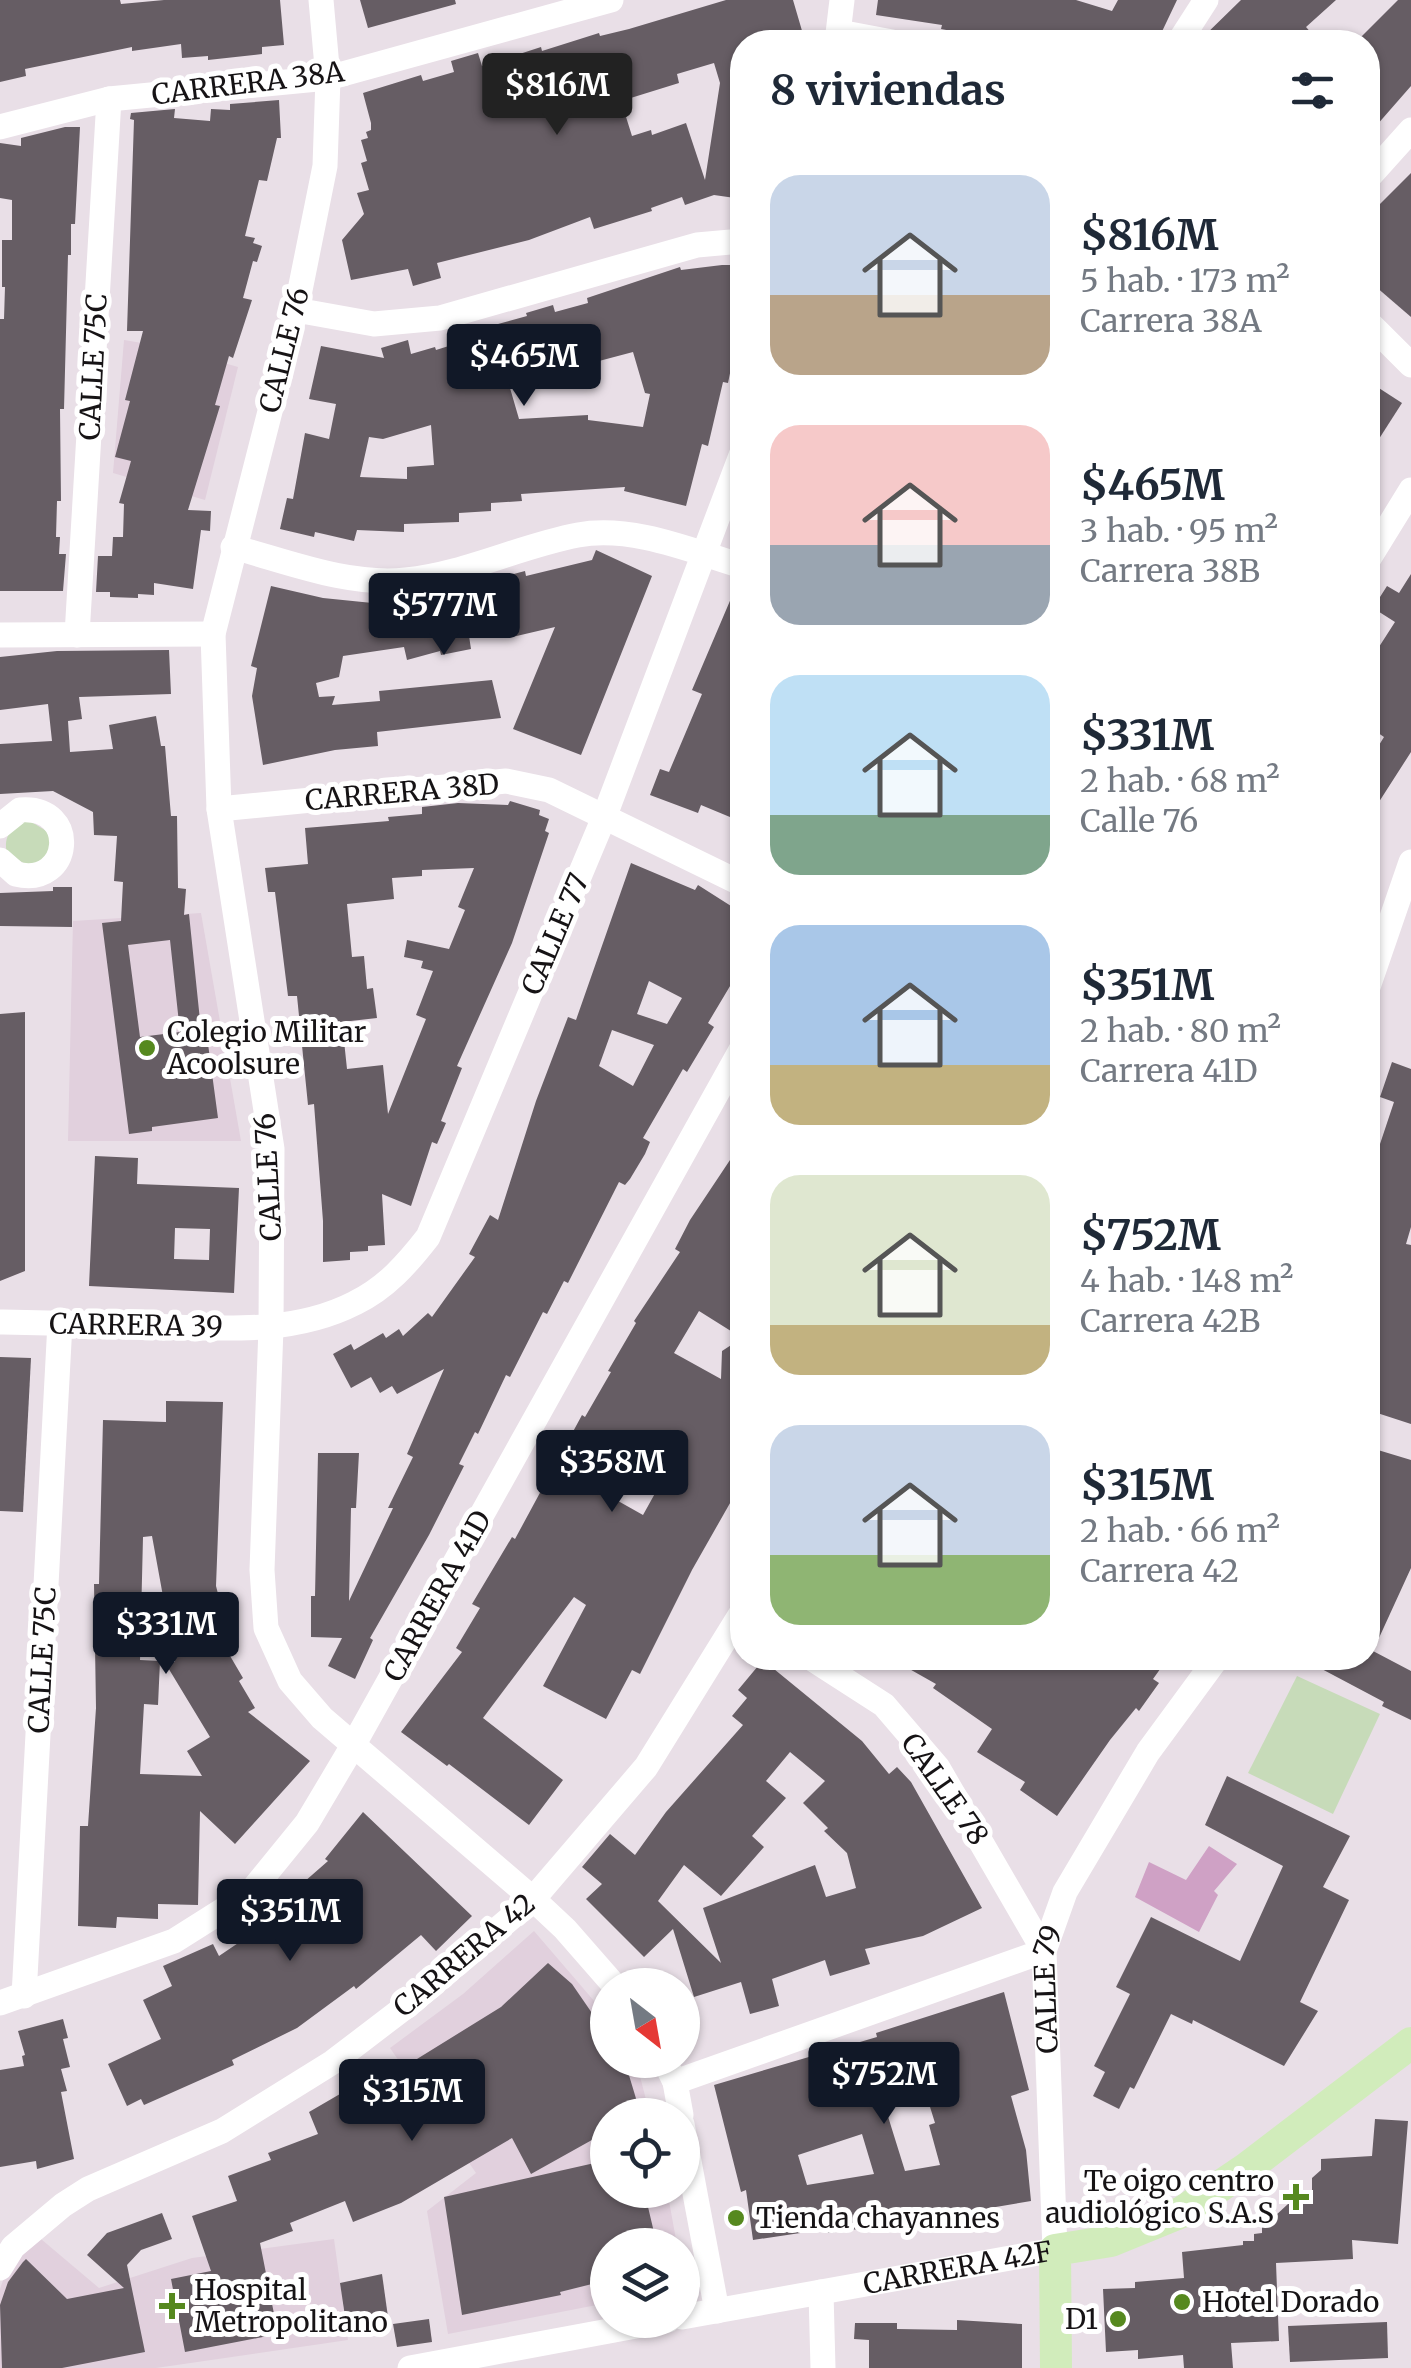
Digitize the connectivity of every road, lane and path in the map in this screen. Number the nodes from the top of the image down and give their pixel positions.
1 (321, 0) edge
2 (611, 0) edge
3 (842, 0) edge
4 (1206, 0) edge
5 (839, 30) edge
6 (1187, 30) edge
7 (328, 78) junction
8 (109, 99) junction
9 (0, 126) edge
10 (1411, 130) edge
11 (1380, 165) edge
12 (730, 241) edge
13 (296, 310) junction
14 (1380, 334) edge
15 (1411, 365) edge
16 (730, 487) edge
17 (1411, 490) edge
18 (1380, 540) edge
19 (233, 548) junction
20 (706, 556) junction
21 (730, 563) edge
22 (77, 634) junction
23 (213, 634) junction
24 (0, 635) edge
25 (219, 810) junction
26 (605, 815) junction
27 (0, 826) edge
28 (0, 860) edge
29 (1411, 862) edge
30 (730, 878) edge
31 (1380, 952) edge
32 (730, 1070) edge
33 (0, 1322) edge
34 (60, 1323) junction
35 (271, 1328) junction
36 (730, 1633) edge
37 (830, 1670) edge
38 (1208, 1670) edge
39 (354, 1744) junction
40 (533, 1899) junction
41 (1044, 1951) junction
42 (599, 1968) edge
43 (12, 2000) edge
44 (1411, 2043) edge
45 (700, 2061) edge
46 (698, 2208) edge
47 (1055, 2250) junction
48 (0, 2268) edge
49 (821, 2292) junction
50 (717, 2311) junction
51 (700, 2314) edge
52 (590, 2335) edge
53 (410, 2368) edge
54 (823, 2368) edge
55 (1056, 2368) edge

1 - 7 street, CALLE 76
2 - 7 street, CARRERA 38A
3 - 5 street
4 - 6 street
7 - 8 street, CARRERA 38A
7 - 13 street, CALLE 76
8 - 9 street, CARRERA 38A
8 - 22 street, CALLE 75C
10 - 11 street
12 - 13 street
13 - 19 street, CALLE 76
14 - 15 street
16 - 20 street, CALLE 77
17 - 18 street
19 - 20 street
19 - 23 street, CALLE 76
20 - 21 street
20 - 26 street, CALLE 77
22 - 23 street
22 - 24 street
23 - 25 street, CALLE 76
25 - 26 street, CARRERA 38D
25 - 35 street, CALLE 76
26 - 30 street, CARRERA 38D
26 - 35 street, CALLE 77
27 - 28 street
29 - 31 street
32 - 39 street, CARRERA 41D
33 - 34 street, CARRERA 39
34 - 35 street, CARRERA 39
34 - 43 street, CALLE 75C
35 - 39 street, CALLE 76
36 - 40 street, CARRERA 42
37 - 41 street, CALLE 78
38 - 41 street, CALLE 79
39 - 40 street, CALLE 76
39 - 43 street, CARRERA 41D
40 - 42 street, CALLE 76
40 - 48 street, CARRERA 42
41 - 45 street
41 - 47 street, CALLE 79
44 - 47 main road, CARRERA 42F
46 - 50 street
47 - 49 street, CARRERA 42F
47 - 55 main road, CALLE 79
49 - 50 street, CARRERA 42F
49 - 54 street
50 - 51 street, CARRERA 42F
52 - 53 street

